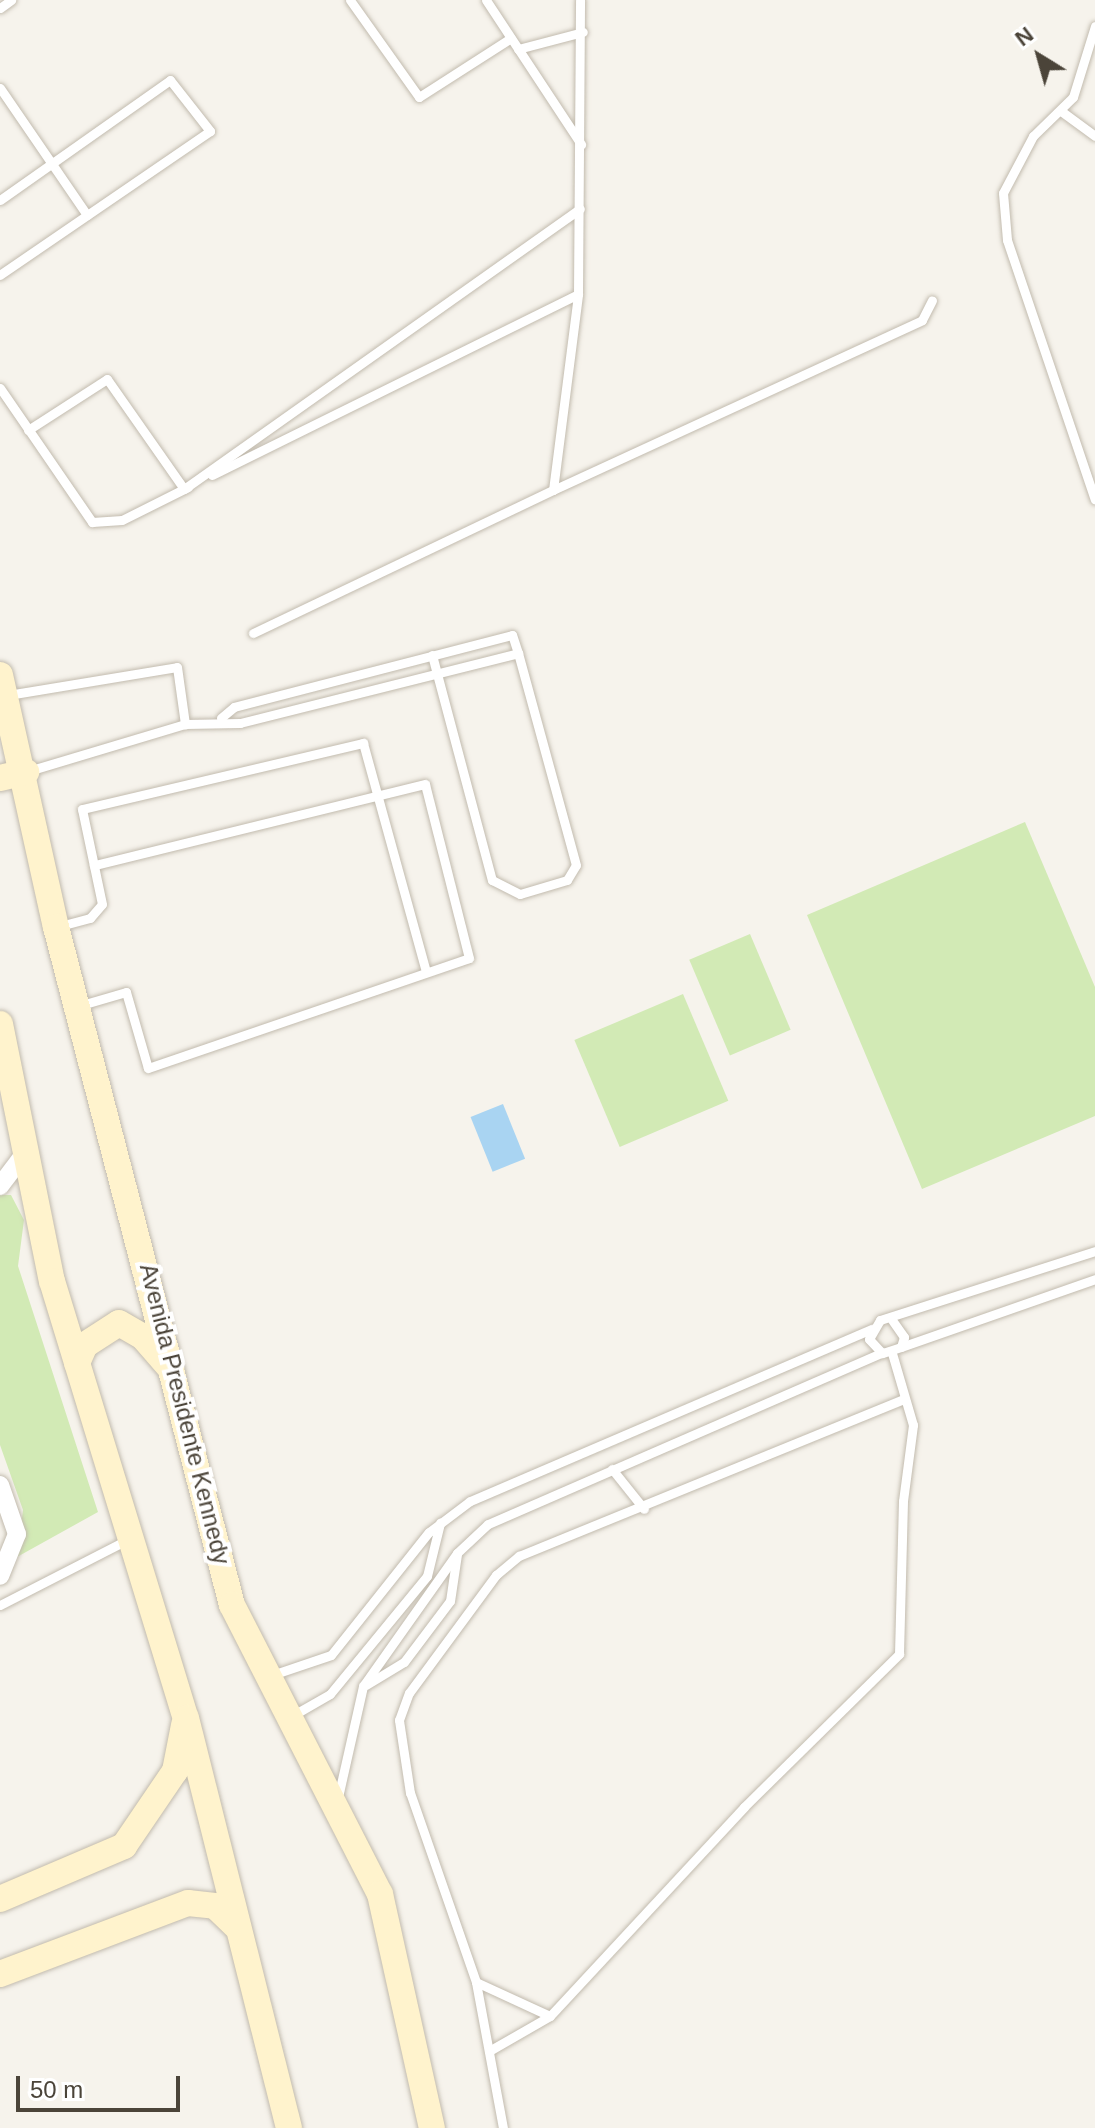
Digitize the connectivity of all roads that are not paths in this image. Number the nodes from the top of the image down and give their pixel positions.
1 (11, 0) edge
2 (350, 0) edge
3 (486, 0) edge
4 (580, 0) edge
5 (0, 8) edge
6 (1095, 26) edge
7 (583, 32) junction
8 (511, 38) junction
9 (518, 49) junction
10 (0, 88) edge
11 (1061, 111) junction
12 (1095, 136) edge
13 (581, 145) junction
14 (51, 164) junction
15 (0, 200) edge
16 (580, 209) junction
17 (87, 215) junction
18 (0, 275) edge
19 (578, 294) junction
20 (932, 300) dead end
21 (0, 388) edge
22 (28, 430) junction
23 (184, 489) junction
24 (553, 490) junction
25 (1095, 500) edge
26 (253, 633) dead end
27 (518, 653) junction
28 (432, 655) junction
29 (435, 674) junction
30 (3, 692) edge
31 (221, 718) junction
32 (185, 724) junction
33 (26, 772) junction
34 (0, 778) edge
35 (378, 795) junction
36 (94, 865) junction
37 (56, 927) junction
38 (426, 971) junction
39 (77, 1007) junction
40 (0, 1024) edge
41 (25, 1153) junction
42 (0, 1186) edge
43 (1095, 1251) edge
44 (1095, 1279) edge
45 (892, 1320) junction
46 (872, 1329) junction
47 (892, 1351) junction
48 (77, 1363) junction
49 (176, 1375) junction
50 (903, 1399) junction
51 (612, 1469) junction
52 (0, 1485) edge
53 (644, 1509) junction
54 (440, 1523) junction
55 (130, 1538) junction
56 (457, 1553) junction
57 (0, 1576) edge
58 (0, 1605) edge
59 (263, 1676) junction
60 (363, 1686) junction
61 (186, 1718) junction
62 (287, 1719) junction
63 (336, 1808) junction
64 (0, 1899) edge
65 (238, 1928) junction
66 (0, 1974) edge
67 (476, 1982) junction
68 (550, 2016) junction
69 (489, 2051) junction
70 (424, 2101) junction
71 (289, 2128) edge
72 (418, 2128) edge
73 (432, 2128) edge
74 (503, 2128) edge

1 - 5 lane
2 - 8 lane
3 - 8 lane
4 - 7 lane
6 - 11 lane
7 - 9 lane
7 - 13 lane
8 - 9 lane
9 - 13 lane
10 - 14 lane
11 - 12 lane
11 - 25 lane
13 - 16 lane
14 - 15 lane
14 - 17 lane
14 - 17 lane
16 - 19 lane
16 - 23 lane
17 - 18 lane
19 - 23 lane
19 - 24 lane
20 - 24 lane
21 - 22 lane
22 - 23 lane
22 - 23 lane
24 - 26 lane
27 - 28 lane
27 - 29 lane
27 - 29 lane
28 - 29 lane
28 - 31 lane
29 - 31 lane
30 - 32 lane
30 - 33 main road, Avenida Presidente Kennedy
31 - 32 lane
32 - 33 lane
33 - 34 main road
33 - 37 main road, Avenida Presidente Kennedy
35 - 36 lane
35 - 36 lane
35 - 38 lane
35 - 38 lane
36 - 37 lane
37 - 39 main road, Avenida Presidente Kennedy
38 - 39 lane
39 - 49 main road, Avenida Presidente Kennedy
40 - 41 main road
41 - 42 street
41 - 48 main road
43 - 45 lane
44 - 47 lane
45 - 46 lane
45 - 47 lane
46 - 47 lane
46 - 54 lane
47 - 50 lane
47 - 51 lane
48 - 49 main road
48 - 55 main road
49 - 59 main road, Avenida Presidente Kennedy
50 - 53 lane
50 - 68 lane
51 - 53 lane
51 - 56 lane
52 - 57 street
53 - 67 lane
54 - 59 lane
54 - 62 lane
55 - 58 lane
55 - 61 main road
56 - 60 lane
56 - 60 lane
59 - 62 main road, Avenida Presidente Kennedy
60 - 63 lane
61 - 64 main road
61 - 65 main road
62 - 63 main road, Avenida Presidente Kennedy
63 - 70 main road, Avenida Presidente Kennedy
65 - 66 main road
65 - 71 main road
67 - 68 lane
67 - 69 lane
68 - 69 lane
69 - 74 lane
70 - 72 main road
70 - 73 main road, Avenida Presidente Kennedy

